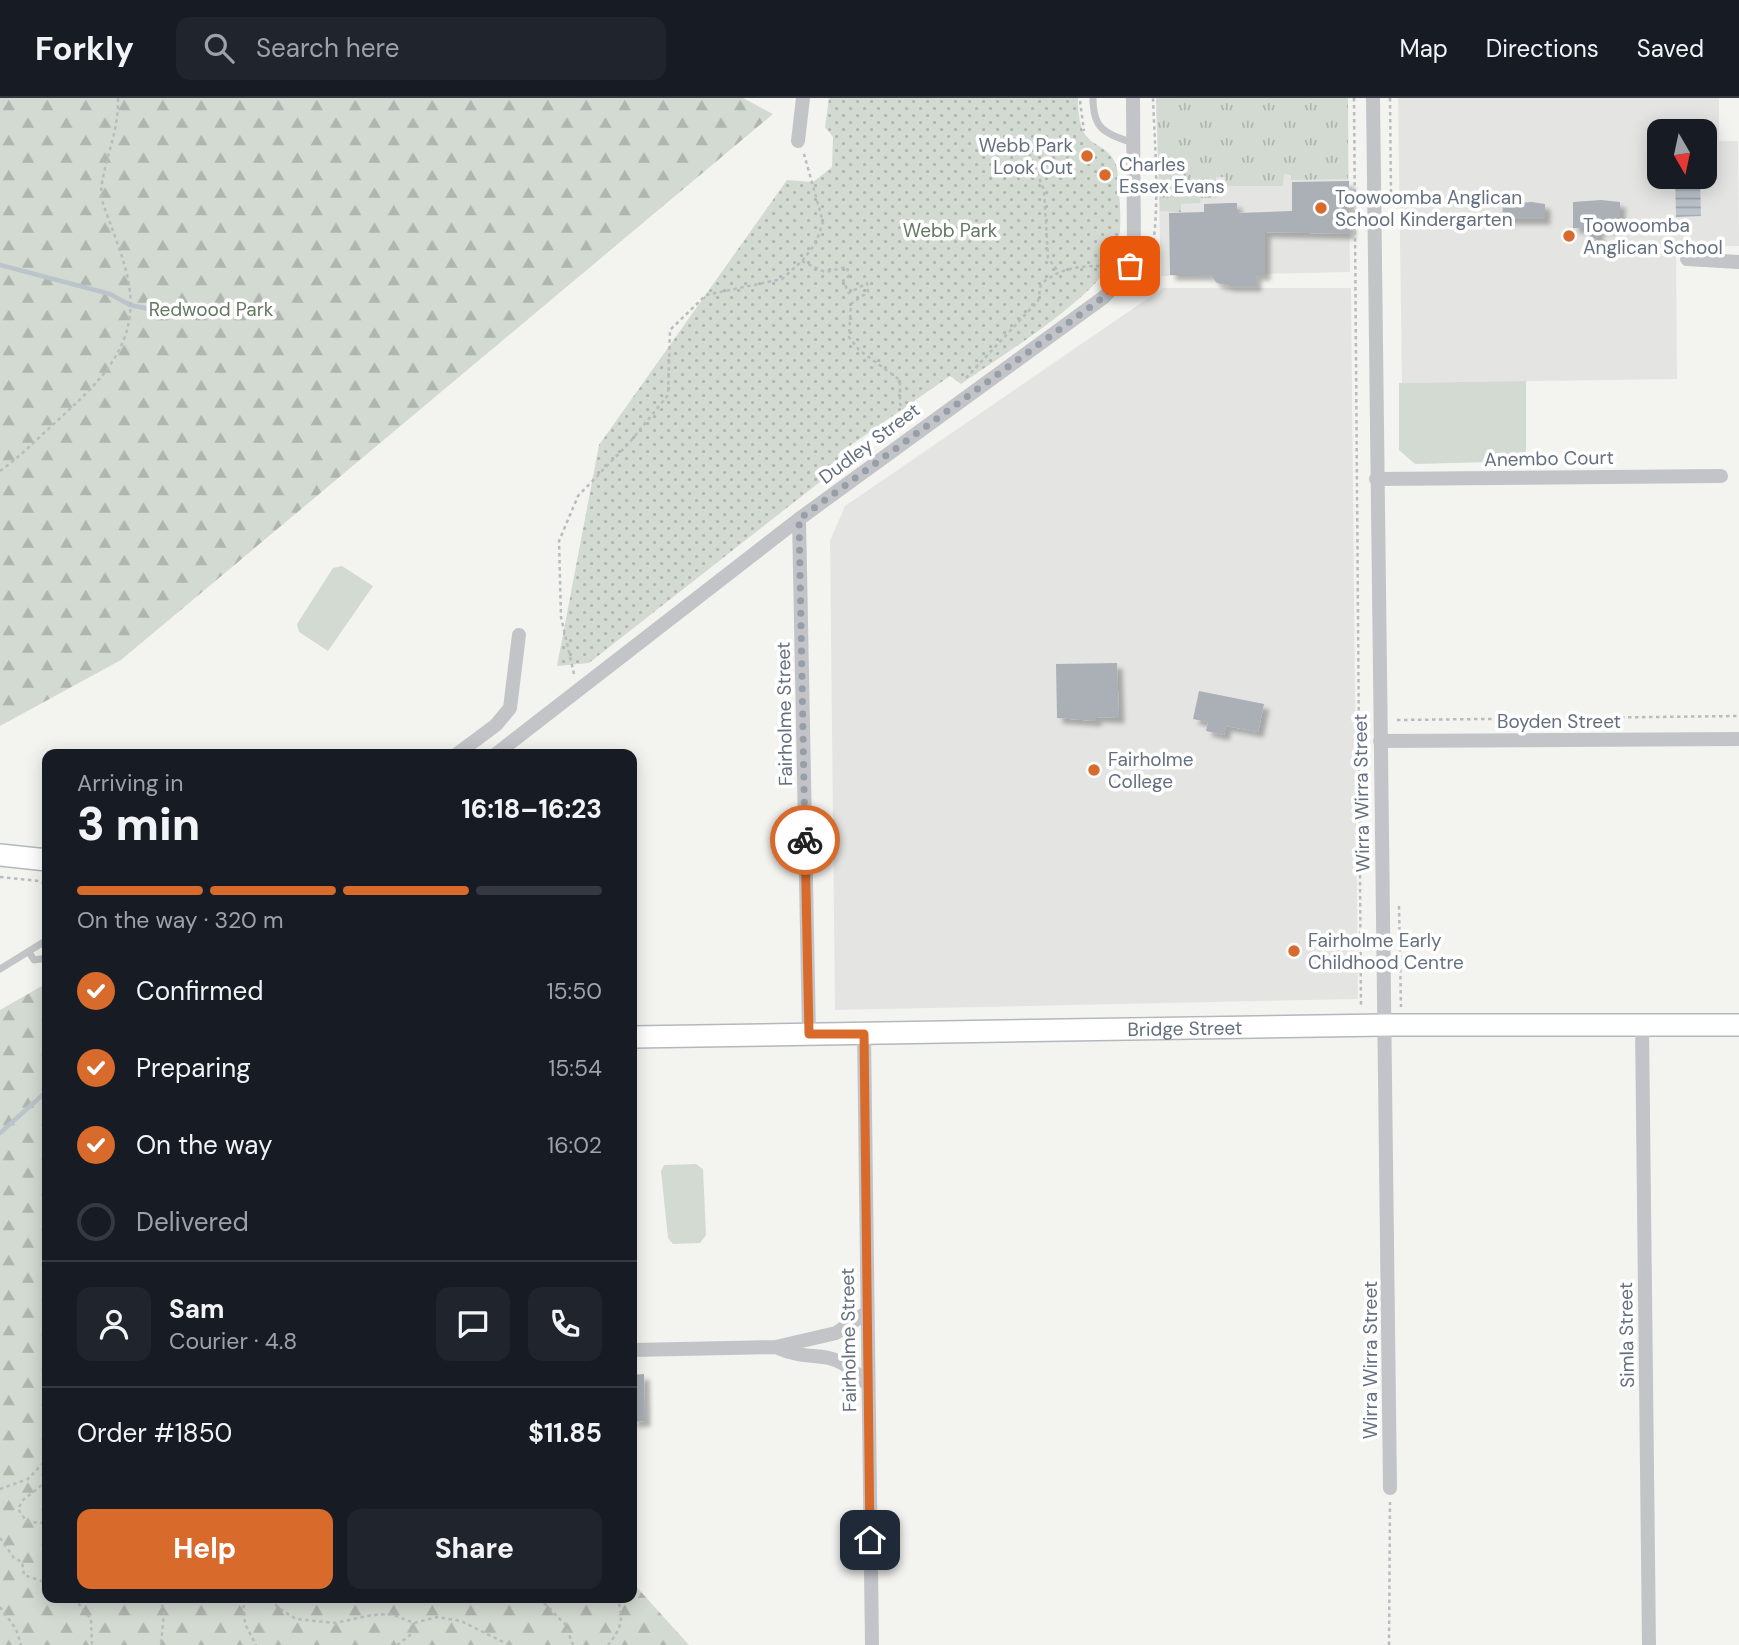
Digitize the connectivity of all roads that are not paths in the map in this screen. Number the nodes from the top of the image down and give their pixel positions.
1 (803, 98) edge
2 (1093, 98) edge
3 (1133, 98) edge
4 (1373, 98) edge
5 (798, 141) road end
6 (1133, 143) junction
7 (1687, 259) dead end
8 (1739, 262) edge
9 (1721, 476) dead end
10 (1376, 479) junction
11 (799, 519) junction
12 (519, 635) dead end
13 (1739, 739) edge
14 (1380, 741) junction
15 (464, 749) edge
16 (502, 749) edge
17 (0, 855) edge
18 (42, 859) edge
19 (42, 943) edge
20 (29, 952) junction
21 (42, 959) edge
22 (0, 970) edge
23 (1384, 1025) junction
24 (1642, 1025) junction
25 (1739, 1025) edge
26 (809, 1034) junction
27 (864, 1034) junction
28 (637, 1037) edge
29 (866, 1313) junction
30 (776, 1347) junction
31 (637, 1350) edge
32 (867, 1384) junction
33 (1390, 1488) road end
34 (873, 1645) edge
35 (1649, 1645) edge

1 - 5 street
2 - 6 lane
3 - 6 street
4 - 10 street, Wirra Wirra Street
6 - 11 street, Dudley Street
7 - 8 street
9 - 10 street, Anembo Court
10 - 14 street, Wirra Wirra Street
11 - 16 street, Dudley Street
11 - 26 street, Fairholme Street
12 - 15 street
13 - 14 street, Boyden Street
14 - 23 street, Wirra Wirra Street
17 - 18 street
19 - 20 lane
20 - 21 lane
20 - 22 lane
23 - 24 street, Bridge Street
23 - 27 street, Bridge Street
23 - 33 street, Wirra Wirra Street
24 - 25 street, Bridge Street
24 - 35 street, Simla Street
26 - 27 street, Bridge Street
26 - 28 street, Bridge Street
27 - 29 street, Fairholme Street
29 - 30 street
29 - 32 street, Fairholme Street
30 - 31 street
30 - 32 street
32 - 34 street, Fairholme Street

